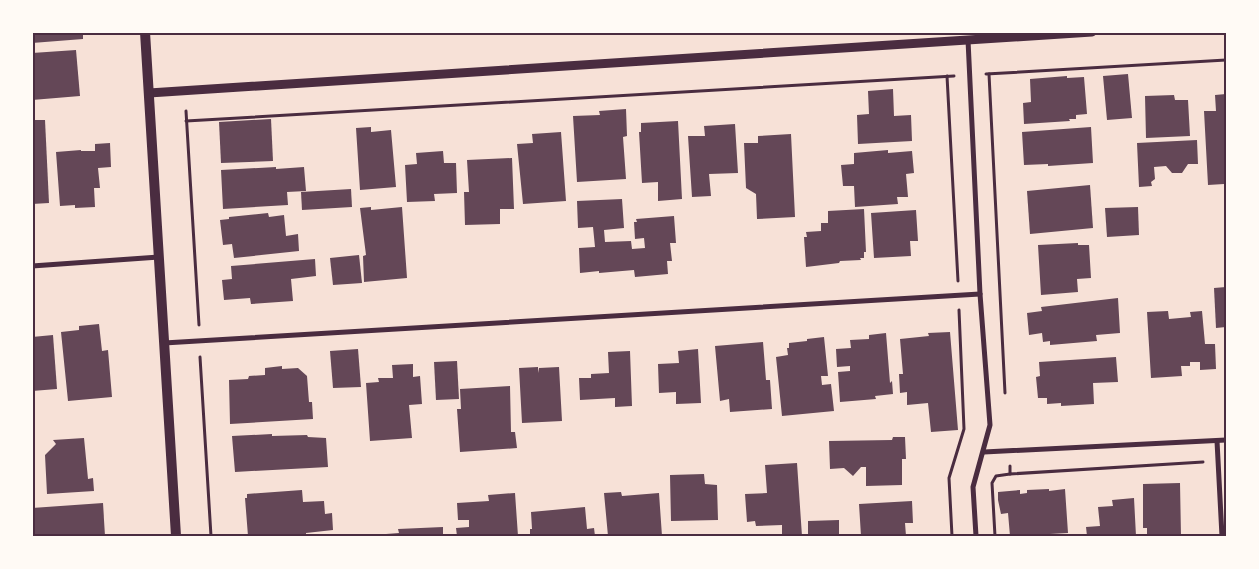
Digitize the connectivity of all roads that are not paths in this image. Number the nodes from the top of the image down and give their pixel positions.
1 (145, 32) edge
2 (1092, 32) edge
3 (968, 40) junction
4 (149, 93) junction
5 (159, 257) junction
6 (32, 266) edge
7 (980, 294) junction
8 (164, 343) junction
9 (1226, 440) edge
10 (1217, 441) junction
11 (984, 452) junction
12 (176, 536) edge
13 (976, 536) edge
14 (1222, 536) edge

1 - 4 main road
2 - 3 street
3 - 4 street
3 - 7 street
4 - 5 main road
5 - 6 street
5 - 8 main road
7 - 8 street
7 - 11 street
8 - 12 main road
9 - 10 street
10 - 11 street
10 - 14 street
11 - 13 street

